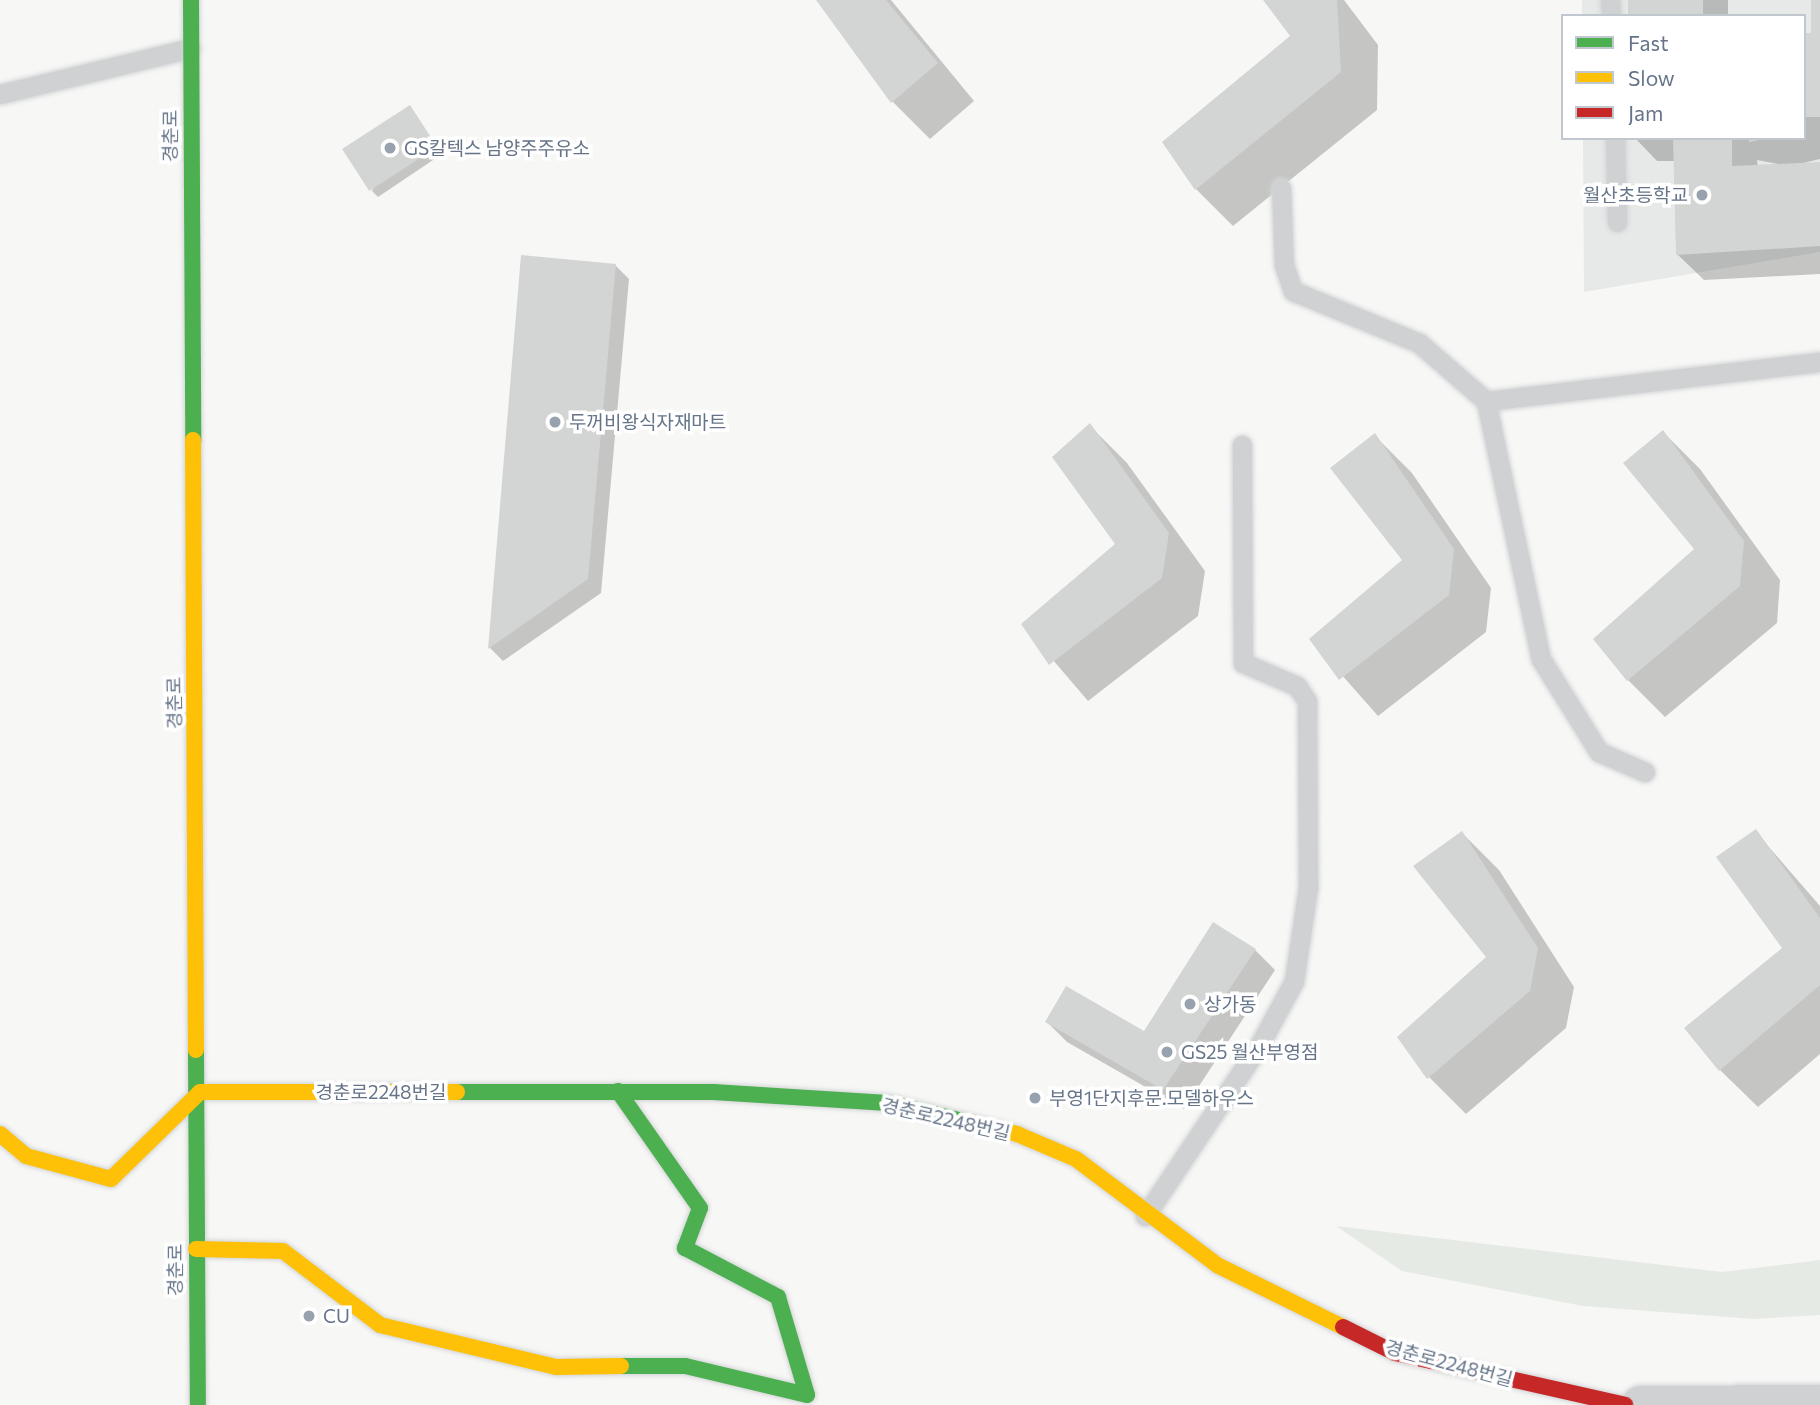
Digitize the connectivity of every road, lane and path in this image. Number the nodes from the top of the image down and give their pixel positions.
1 (191, 0) edge
2 (191, 48) junction
3 (0, 93) edge
4 (1615, 140) edge
5 (1281, 188) dead end
6 (1617, 222) dead end
7 (1820, 362) edge
8 (1486, 401) junction
9 (1242, 444) dead end
10 (1645, 772) dead end
11 (618, 1091) junction
12 (200, 1092) junction
13 (0, 1134) edge
14 (1145, 1216) junction
15 (196, 1249) junction
16 (1820, 1404) edge
17 (198, 1405) edge
18 (1625, 1405) edge
19 (1641, 1405) edge

1 - 2 street, 경춘로
2 - 3 lane
2 - 12 street, 경춘로
4 - 6 lane
5 - 8 lane
7 - 8 lane
8 - 10 lane
9 - 14 lane
11 - 12 street, 경춘로2248번길
11 - 14 street, 경춘로2248번길
11 - 15 street
12 - 13 street
12 - 15 street, 경춘로
14 - 18 street, 경춘로2248번길
15 - 17 street, 경춘로
16 - 19 street

